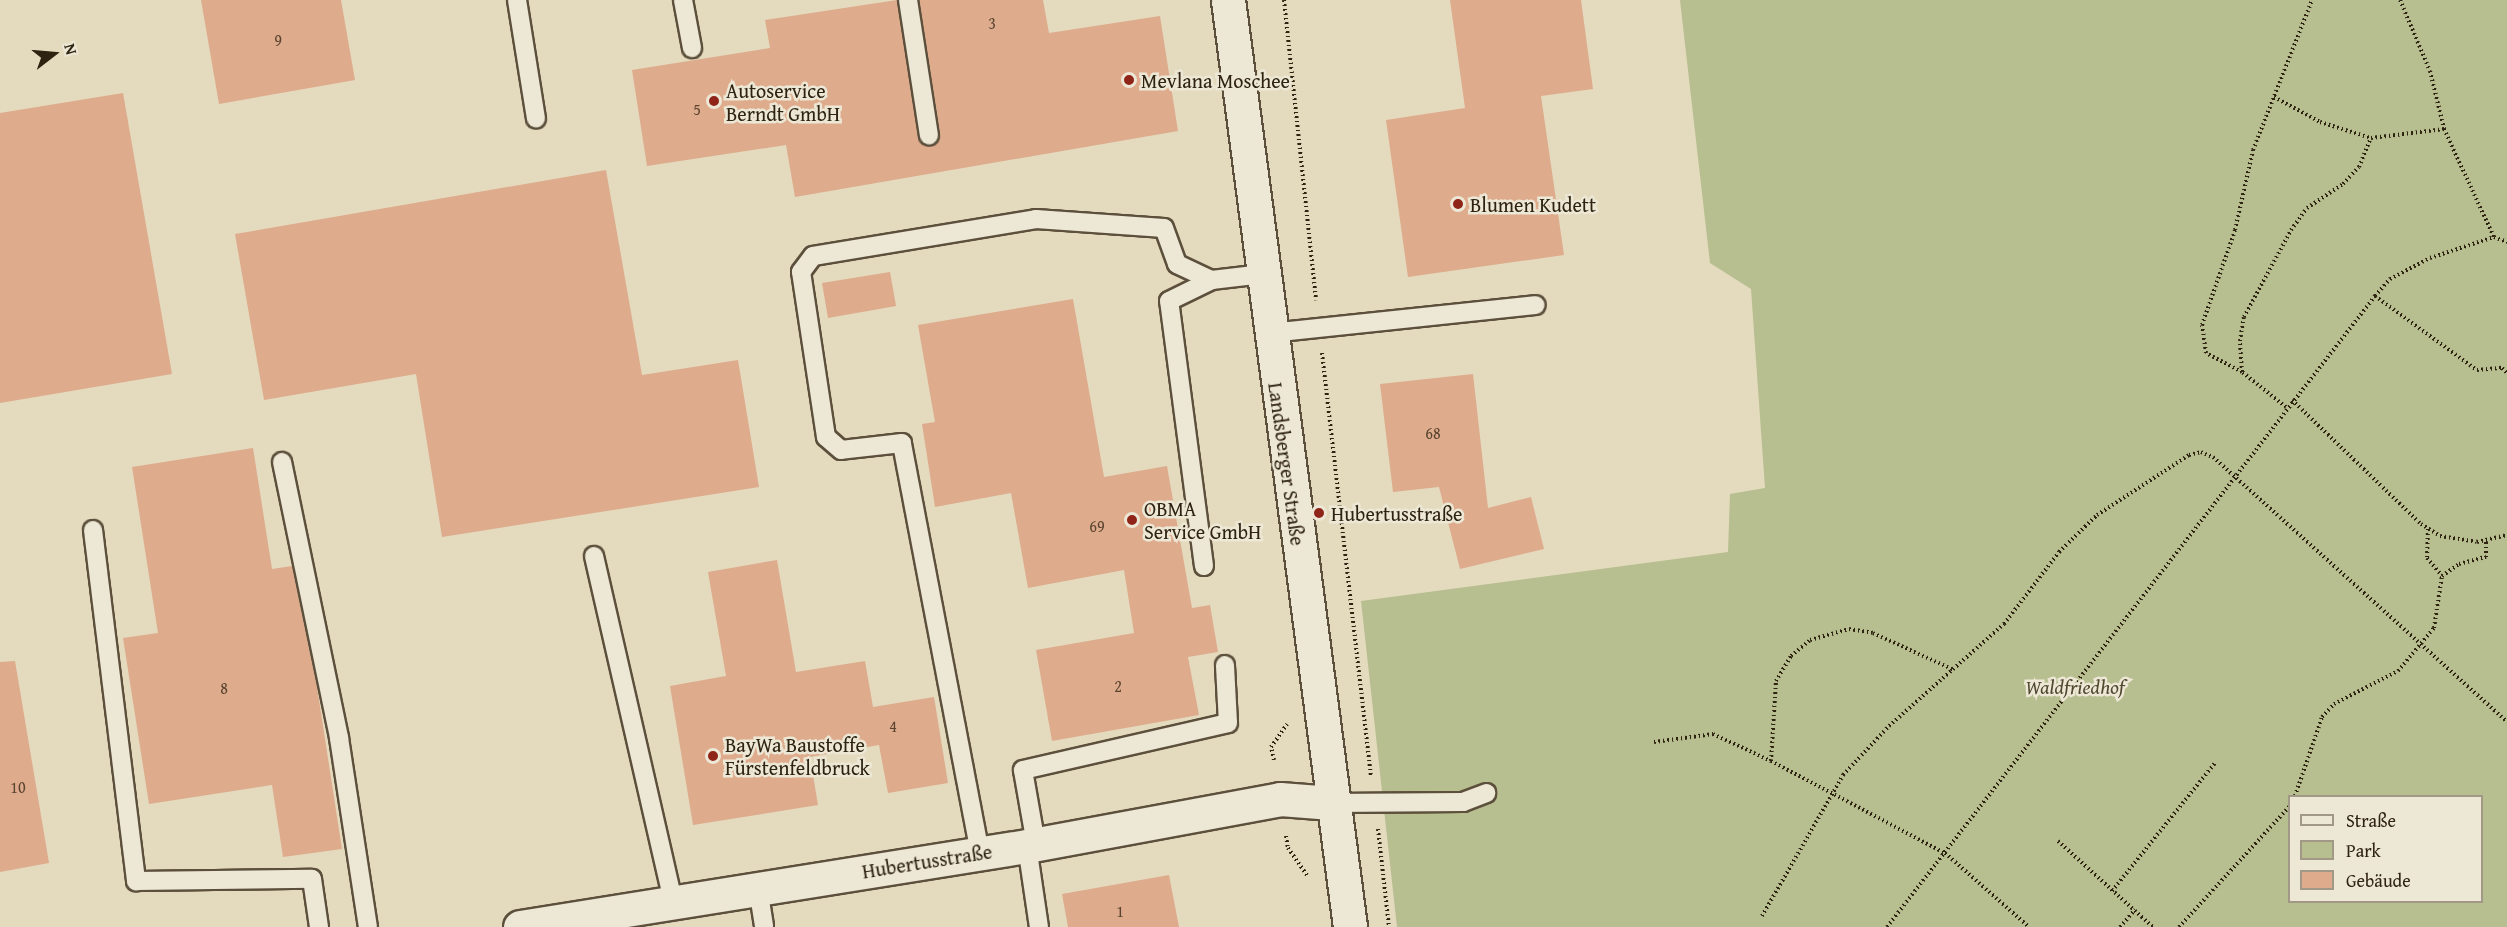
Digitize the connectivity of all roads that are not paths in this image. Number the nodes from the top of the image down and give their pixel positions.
1 (517, 0) edge
2 (683, 0) edge
3 (908, 0) edge
4 (1228, 0) edge
5 (692, 48) dead end
6 (536, 118) dead end
7 (929, 135) dead end
8 (1263, 274) junction
9 (1212, 280) junction
10 (1536, 305) dead end
11 (1270, 333) junction
12 (282, 462) dead end
13 (93, 530) dead end
14 (594, 556) dead end
15 (1204, 566) dead end
16 (1225, 665) dead end
17 (1486, 793) dead end
18 (1332, 803) junction
19 (1032, 845) junction
20 (980, 853) junction
21 (758, 888) junction
22 (673, 901) junction
23 (554, 924) edge
24 (319, 927) edge
25 (368, 927) edge
26 (520, 927) edge
27 (764, 927) edge
28 (1039, 927) edge
29 (1350, 927) edge

1 - 6 lane
2 - 5 lane
3 - 7 lane
4 - 8 street, Landsberger Straße
8 - 9 lane
8 - 11 street, Landsberger Straße
9 - 15 lane
9 - 20 lane
10 - 11 lane
11 - 18 street, Landsberger Straße
12 - 25 lane
13 - 24 lane
14 - 22 lane
16 - 19 lane
17 - 18 lane
18 - 19 street, Hubertusstraße
18 - 29 street, Landsberger Straße
19 - 20 street, Hubertusstraße
19 - 28 lane
20 - 21 street, Hubertusstraße
21 - 22 street, Hubertusstraße
21 - 27 lane
22 - 23 street, Hubertusstraße
23 - 26 street, Hubertusstraße

